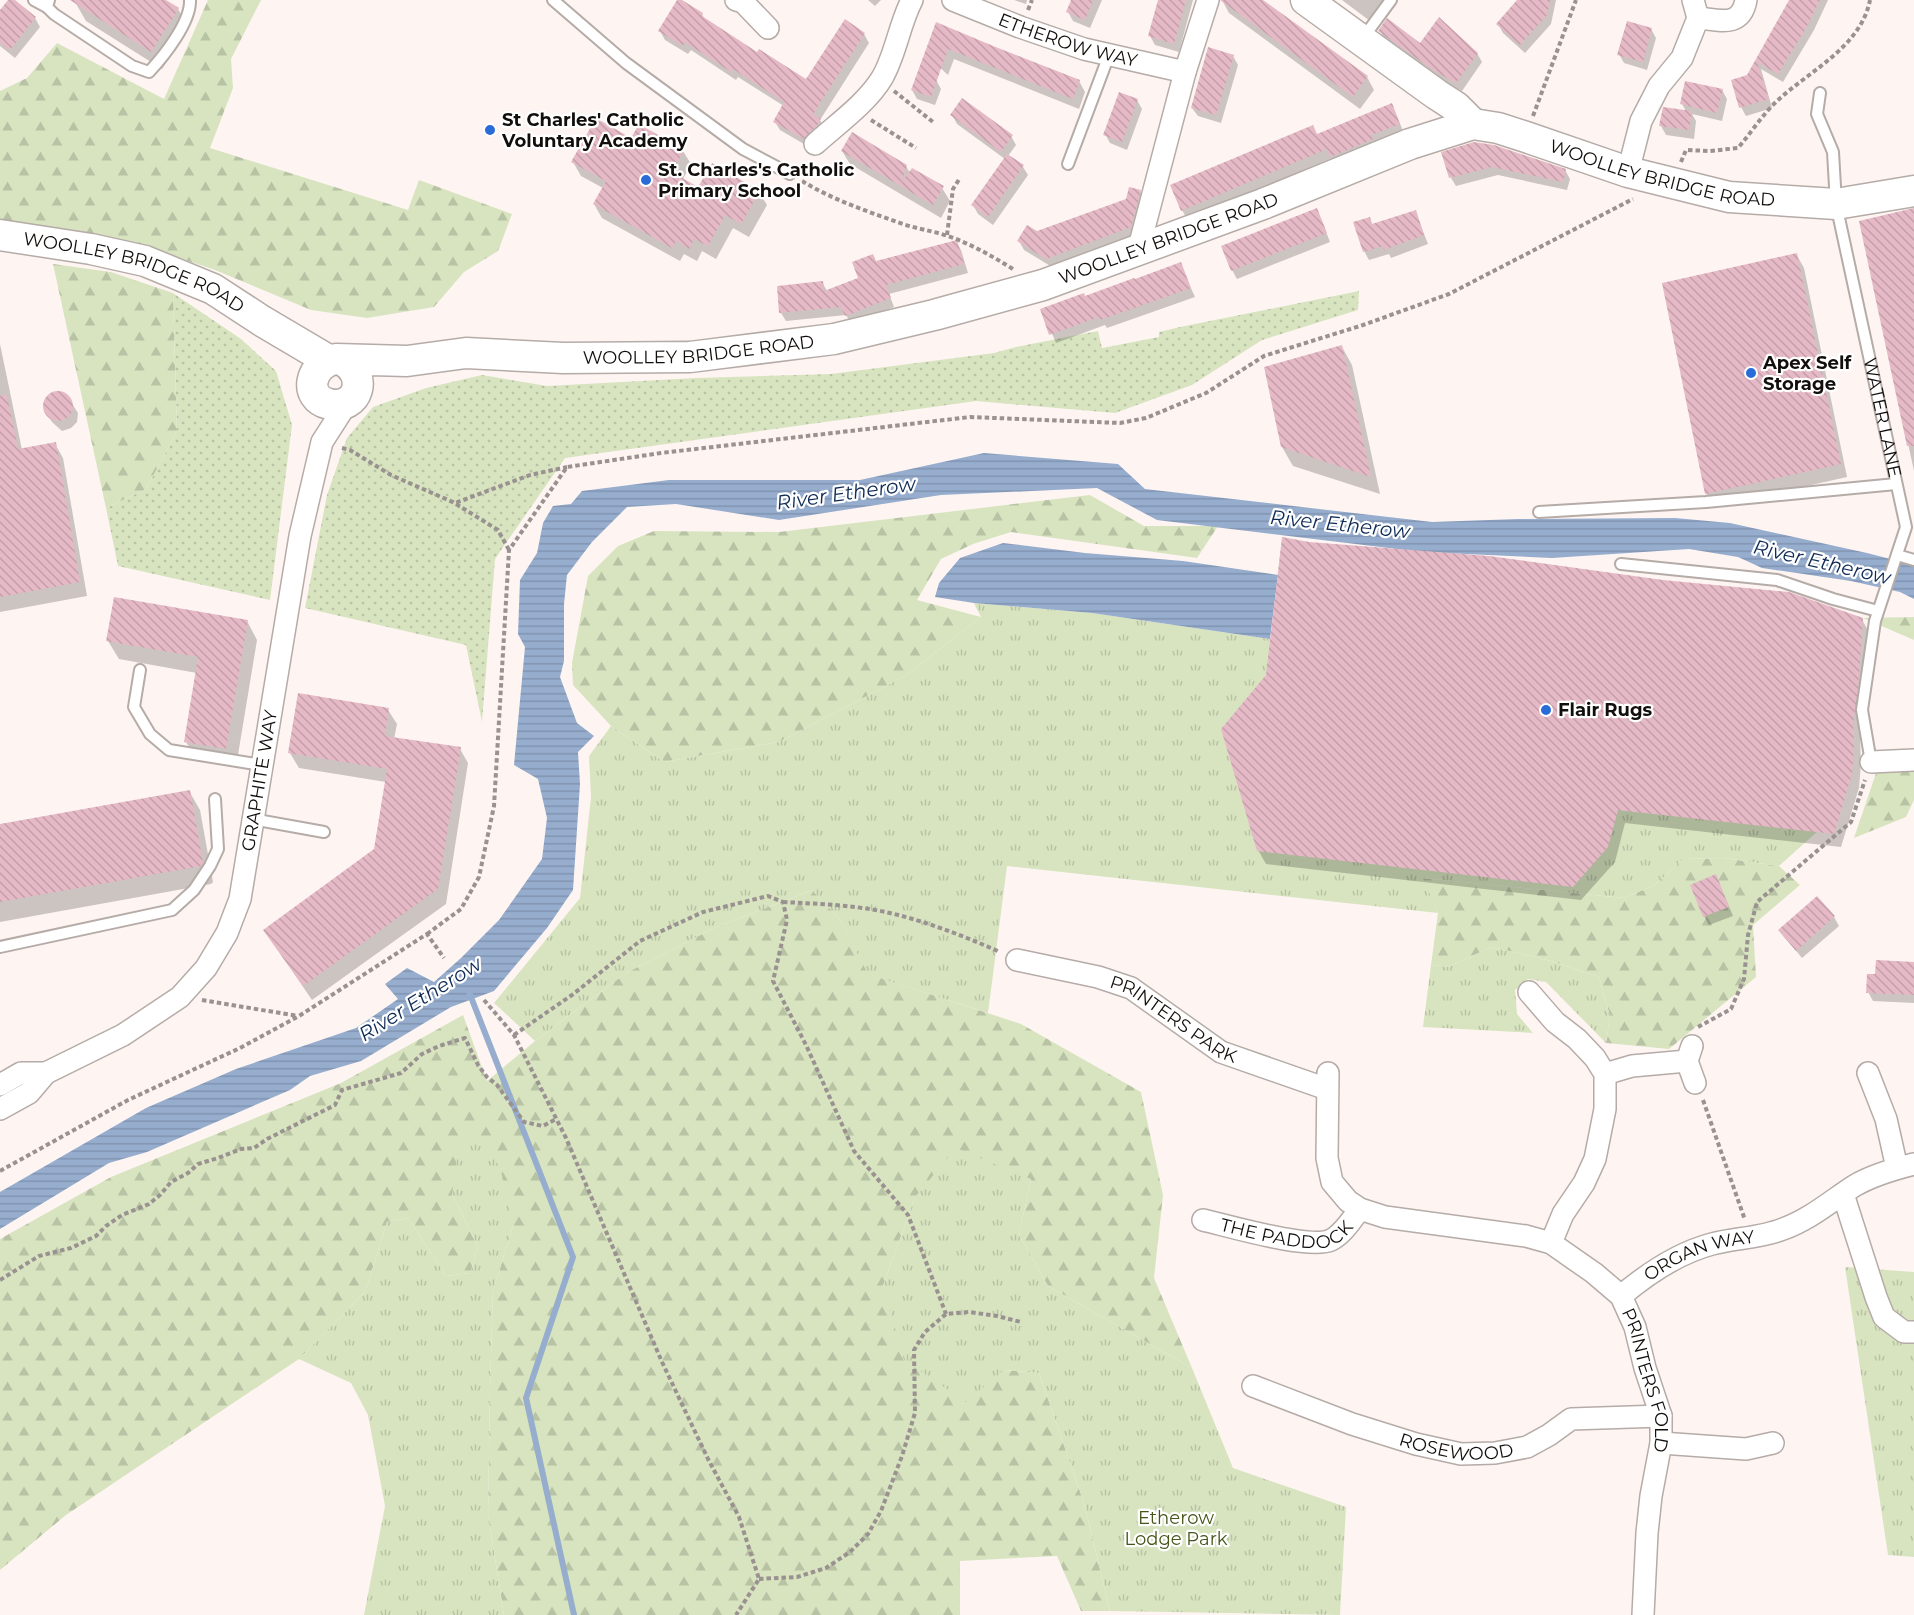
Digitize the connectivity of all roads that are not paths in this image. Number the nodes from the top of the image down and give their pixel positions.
1 (34, 0) edge
2 (190, 0) edge
3 (553, 0) edge
4 (912, 0) edge
5 (953, 0) edge
6 (1208, 0) edge
7 (1306, 0) edge
8 (1391, 0) edge
9 (1746, 0) edge
10 (741, 1) edge
11 (48, 3) edge
12 (1696, 9) edge
13 (768, 28) dead end
14 (1361, 41) junction
15 (1109, 55) junction
16 (1185, 72) junction
17 (1820, 93) dead end
18 (1473, 124) junction
19 (815, 144) dead end
20 (1068, 164) dead end
21 (1628, 172) junction
22 (790, 174) road end
23 (1914, 191) edge
24 (1836, 204) junction
25 (0, 235) edge
26 (1138, 251) junction
27 (407, 361) junction
28 (325, 373) junction
29 (352, 396) junction
30 (321, 442) junction
31 (1896, 484) junction
32 (1539, 512) dead end
33 (1896, 555) junction
34 (1914, 560) edge
35 (1621, 564) dead end
36 (1879, 610) junction
37 (140, 670) dead end
38 (1914, 760) edge
39 (1871, 762) joint
40 (261, 765) junction
41 (215, 799) dead end
42 (252, 819) junction
43 (324, 831) dead end
44 (0, 947) edge
45 (1017, 960) road end
46 (1529, 992) dead end
47 (46, 1073) junction
48 (1868, 1073) dead end
49 (1605, 1074) junction
50 (0, 1085) edge
51 (1697, 1087) road end
52 (0, 1109) edge
53 (1905, 1166) edge
54 (1843, 1194) junction
55 (1360, 1209) junction
56 (1385, 1217) joint
57 (1203, 1220) dead end
58 (1551, 1243) junction
59 (1621, 1296) junction
60 (1914, 1332) edge
61 (1253, 1386) dead end
62 (1661, 1416) junction
63 (1661, 1443) junction
64 (1773, 1443) dead end
65 (1643, 1615) edge

1 - 11 lane
2 - 11 lane
3 - 22 lane
4 - 19 street
5 - 15 street, ETHEROW WAY
6 - 16 street
7 - 14 street
8 - 14 lane
9 - 12 street
10 - 13 street
12 - 21 street
14 - 18 street
15 - 16 street, ETHEROW WAY
15 - 20 lane
16 - 26 street
17 - 24 lane, WATER LANE
18 - 21 street, WOOLLEY BRIDGE ROAD
18 - 26 street, WOOLLEY BRIDGE ROAD
21 - 24 street, WOOLLEY BRIDGE ROAD
23 - 24 street, WOOLLEY BRIDGE ROAD
24 - 31 lane, WATER LANE
25 - 28 street, WOOLLEY BRIDGE ROAD
26 - 27 street, WOOLLEY BRIDGE ROAD
27 - 28 street, WOOLLEY BRIDGE ROAD
27 - 29 street, WOOLLEY BRIDGE ROAD
28 - 29 street
28 - 29 street
28 - 30 street
29 - 30 street, GRAPHITE WAY
30 - 40 street, GRAPHITE WAY
31 - 32 lane
31 - 33 lane, WATER LANE
33 - 34 lane
33 - 36 lane, WATER LANE
35 - 36 lane
36 - 39 lane, WATER LANE
37 - 40 lane
38 - 39 street
40 - 42 street, GRAPHITE WAY
41 - 44 lane
42 - 43 lane
42 - 47 street, GRAPHITE WAY
45 - 55 street, PRINTERS PARK
46 - 49 street
47 - 50 street
47 - 52 street
48 - 53 street
49 - 51 street
49 - 58 street
53 - 54 street, ORGAN WAY
54 - 59 street, ORGAN WAY
54 - 60 street
55 - 56 street, PRINTERS PARK
55 - 57 street, THE PADDOCK
56 - 58 street, PRINTERS FOLD
58 - 59 street, PRINTERS FOLD
59 - 62 street, PRINTERS FOLD
61 - 62 street, ROSEWOOD
62 - 63 street, PRINTERS FOLD
63 - 64 street
63 - 65 street, PRINTERS FOLD

